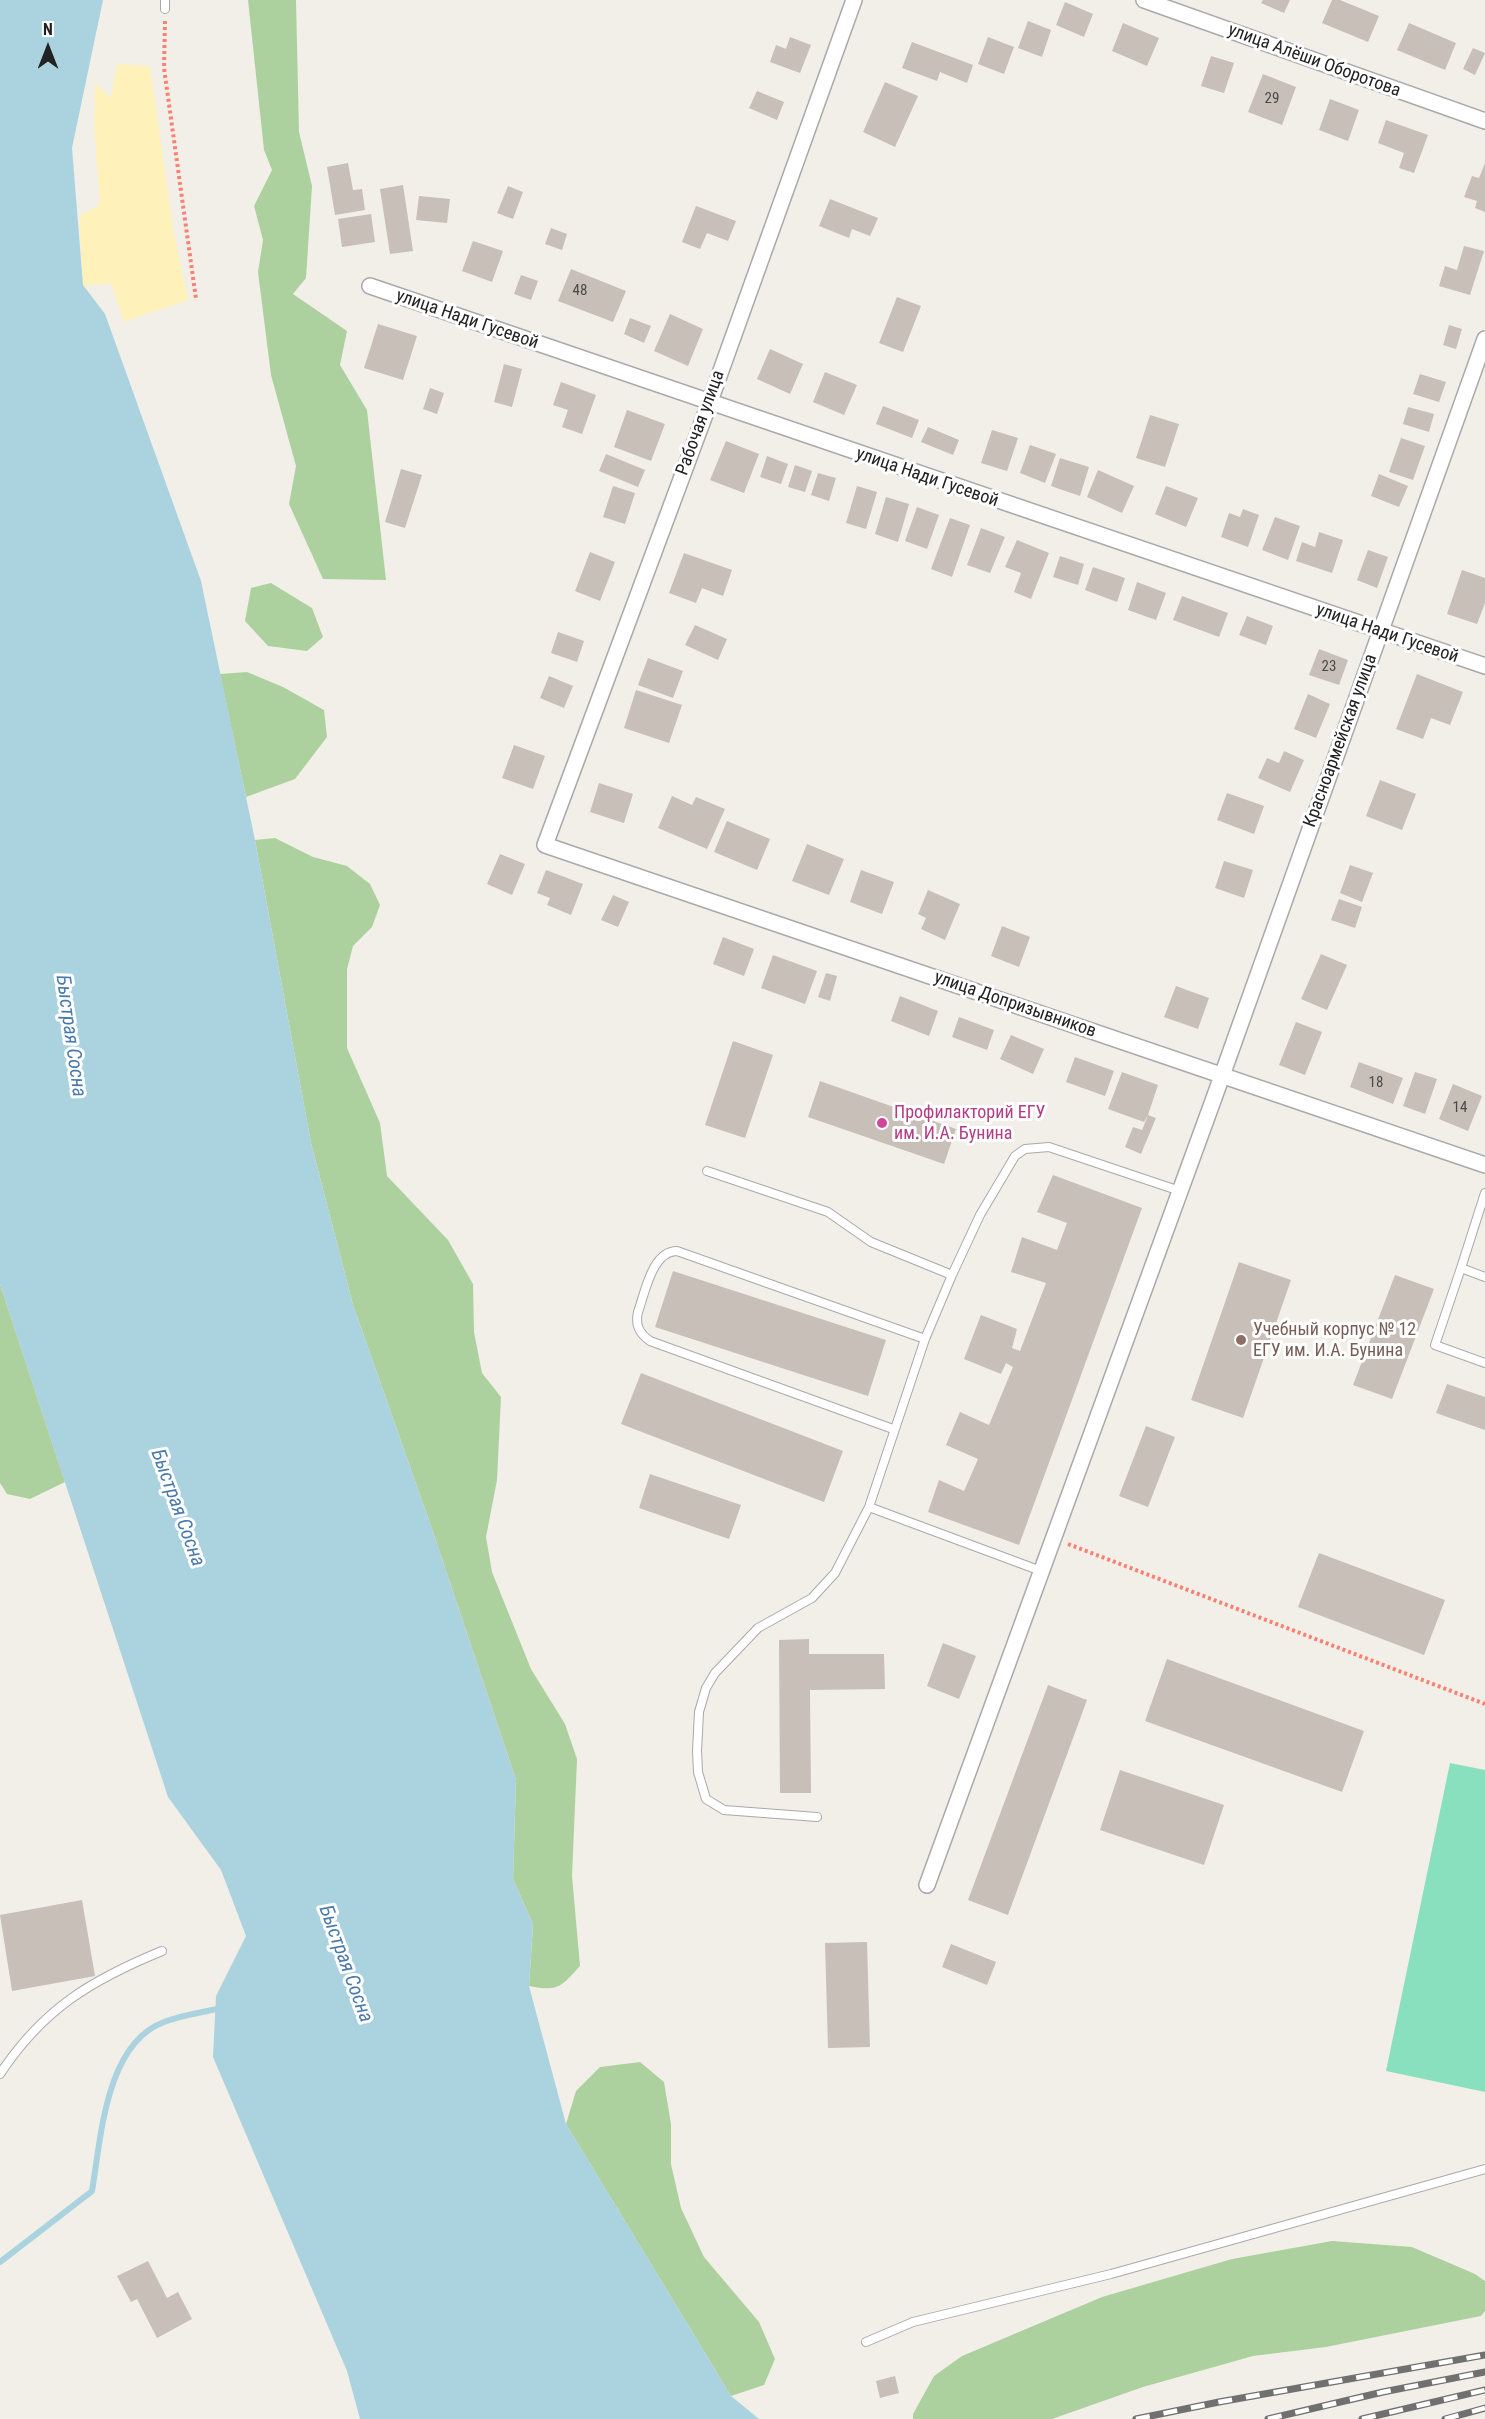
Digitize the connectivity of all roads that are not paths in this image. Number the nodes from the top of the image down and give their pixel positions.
1 (854, 0) edge
2 (1144, 0) edge
3 (1485, 121) edge
4 (370, 286) dead end
5 (1485, 339) edge
6 (709, 404) junction
7 (1380, 632) junction
8 (1485, 666) edge
9 (544, 845) joint
10 (1222, 1075) junction
11 (1485, 1165) edge
12 (707, 1171) dead end
13 (1180, 1191) junction
14 (1485, 1193) edge
15 (1461, 1268) junction
16 (952, 1275) junction
17 (1485, 1277) edge
18 (925, 1339) junction
19 (1485, 1363) edge
20 (893, 1429) junction
21 (869, 1507) junction
22 (1041, 1571) junction
23 (817, 1817) dead end
24 (927, 1885) dead end
25 (162, 1951) dead end
26 (0, 2074) edge
27 (1485, 2169) edge
28 (866, 2342) dead end

1 - 6 street, Рабочая улица
2 - 3 street, улица Алёши Оборотова
4 - 6 street, улица Нади Гусевой
5 - 7 street, Красноармейская улица
6 - 7 street, улица Нади Гусевой
6 - 9 street, Рабочая улица
7 - 8 street, улица Нади Гусевой
7 - 10 street, Красноармейская улица
9 - 10 street, улица Допризывников
10 - 11 street, улица Допризывников
10 - 13 street, Красноармейская улица
12 - 16 lane
13 - 16 lane
13 - 22 street, Красноармейская улица
14 - 15 lane
15 - 17 lane
15 - 19 lane
16 - 18 lane
18 - 20 lane
18 - 20 lane
20 - 21 lane
21 - 22 lane
21 - 23 lane
22 - 24 street, Красноармейская улица
25 - 26 lane
27 - 28 lane

